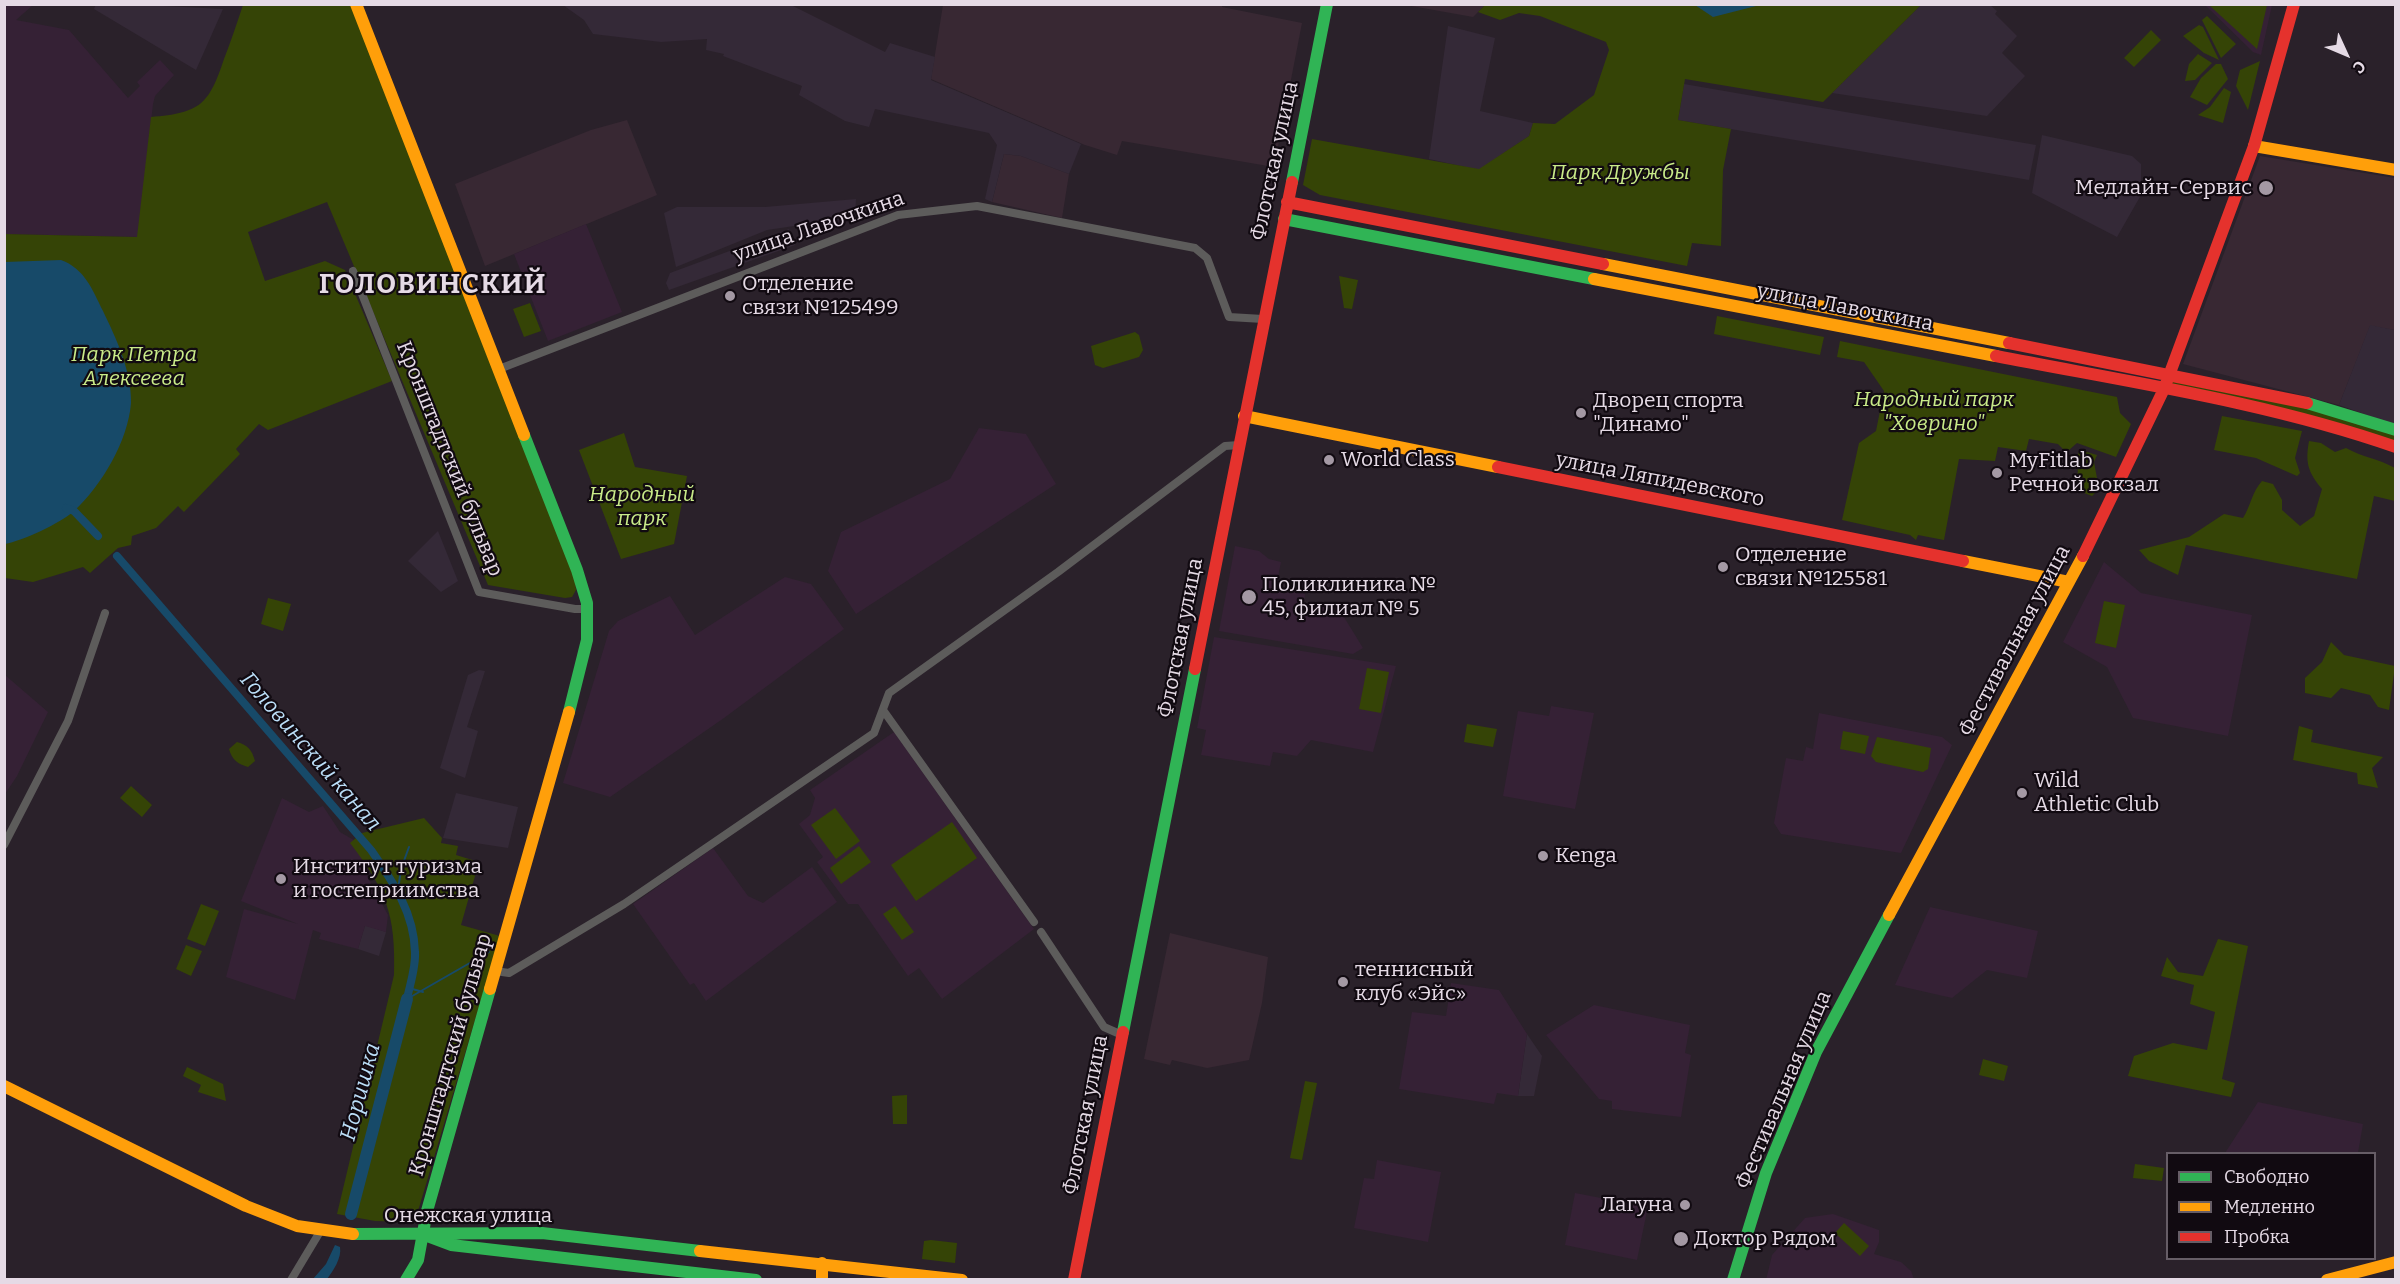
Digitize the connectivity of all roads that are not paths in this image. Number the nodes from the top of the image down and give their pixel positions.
1 (356, 4) edge
2 (1327, 4) edge
3 (2294, 4) edge
4 (2254, 146) junction
5 (2396, 171) edge
6 (1287, 202) junction
7 (1284, 219) junction
8 (1427, 230) junction
9 (1424, 247) junction
10 (353, 272) dead end
11 (1263, 319) junction
12 (1909, 324) junction
13 (1906, 340) junction
14 (499, 369) junction
15 (2170, 374) junction
16 (2164, 389) junction
17 (1244, 416) junction
18 (2396, 430) edge
19 (1239, 445) junction
20 (2396, 447) edge
21 (2069, 582) junction
22 (589, 609) junction
23 (105, 613) dead end
24 (883, 710) junction
25 (4, 845) edge
26 (1034, 922) dead end
27 (1041, 932) dead end
28 (495, 971) junction
29 (1122, 1035) junction
30 (4, 1086) edge
31 (321, 1230) junction
32 (423, 1235) junction
33 (451, 1245) junction
34 (418, 1260) junction
35 (2396, 1262) edge
36 (822, 1263) junction
37 (291, 1280) edge
38 (406, 1280) edge
39 (756, 1280) edge
40 (822, 1280) edge
41 (962, 1280) edge
42 (1074, 1280) edge
43 (1733, 1280) edge
44 (2327, 1280) edge

1 - 14 main road, Кронштадтский бульвар
2 - 6 main road, Флотская улица
3 - 4 main road, Фестивальная улица
4 - 5 main road
4 - 15 main road, Фестивальная улица
6 - 7 main road, Флотская улица
6 - 8 main road, улица Лавочкина
7 - 9 main road, улица Лавочкина
7 - 11 main road, Флотская улица
8 - 9 street
8 - 12 main road, улица Лавочкина
9 - 13 main road, улица Лавочкина
10 - 22 street, Кронштадтский бульвар
11 - 14 street, улица Лавочкина
11 - 17 main road, Флотская улица
12 - 13 street
12 - 15 main road, улица Лавочкина
13 - 16 main road, улица Лавочкина
14 - 22 main road, Кронштадтский бульвар
15 - 16 main road, Фестивальная улица
15 - 18 main road, улица Лавочкина
16 - 20 main road, улица Лавочкина
16 - 21 main road, Фестивальная улица
17 - 19 main road, Флотская улица
17 - 21 main road, улица Ляпидевского
19 - 24 street
19 - 29 main road, Флотская улица
21 - 43 main road, Фестивальная улица
22 - 28 main road, Кронштадтский бульвар
23 - 25 street
24 - 26 street
24 - 28 street
27 - 29 street
28 - 32 main road, Кронштадтский бульвар
29 - 42 main road, Флотская улица
30 - 31 main road, Онежская улица
31 - 32 main road, Онежская улица
31 - 37 street
32 - 33 main road
32 - 34 main road, Кронштадтский бульвар
32 - 36 main road, Онежская улица
33 - 34 main road
33 - 39 main road
34 - 38 main road
35 - 44 main road
36 - 40 main road
36 - 41 main road, Онежская улица

